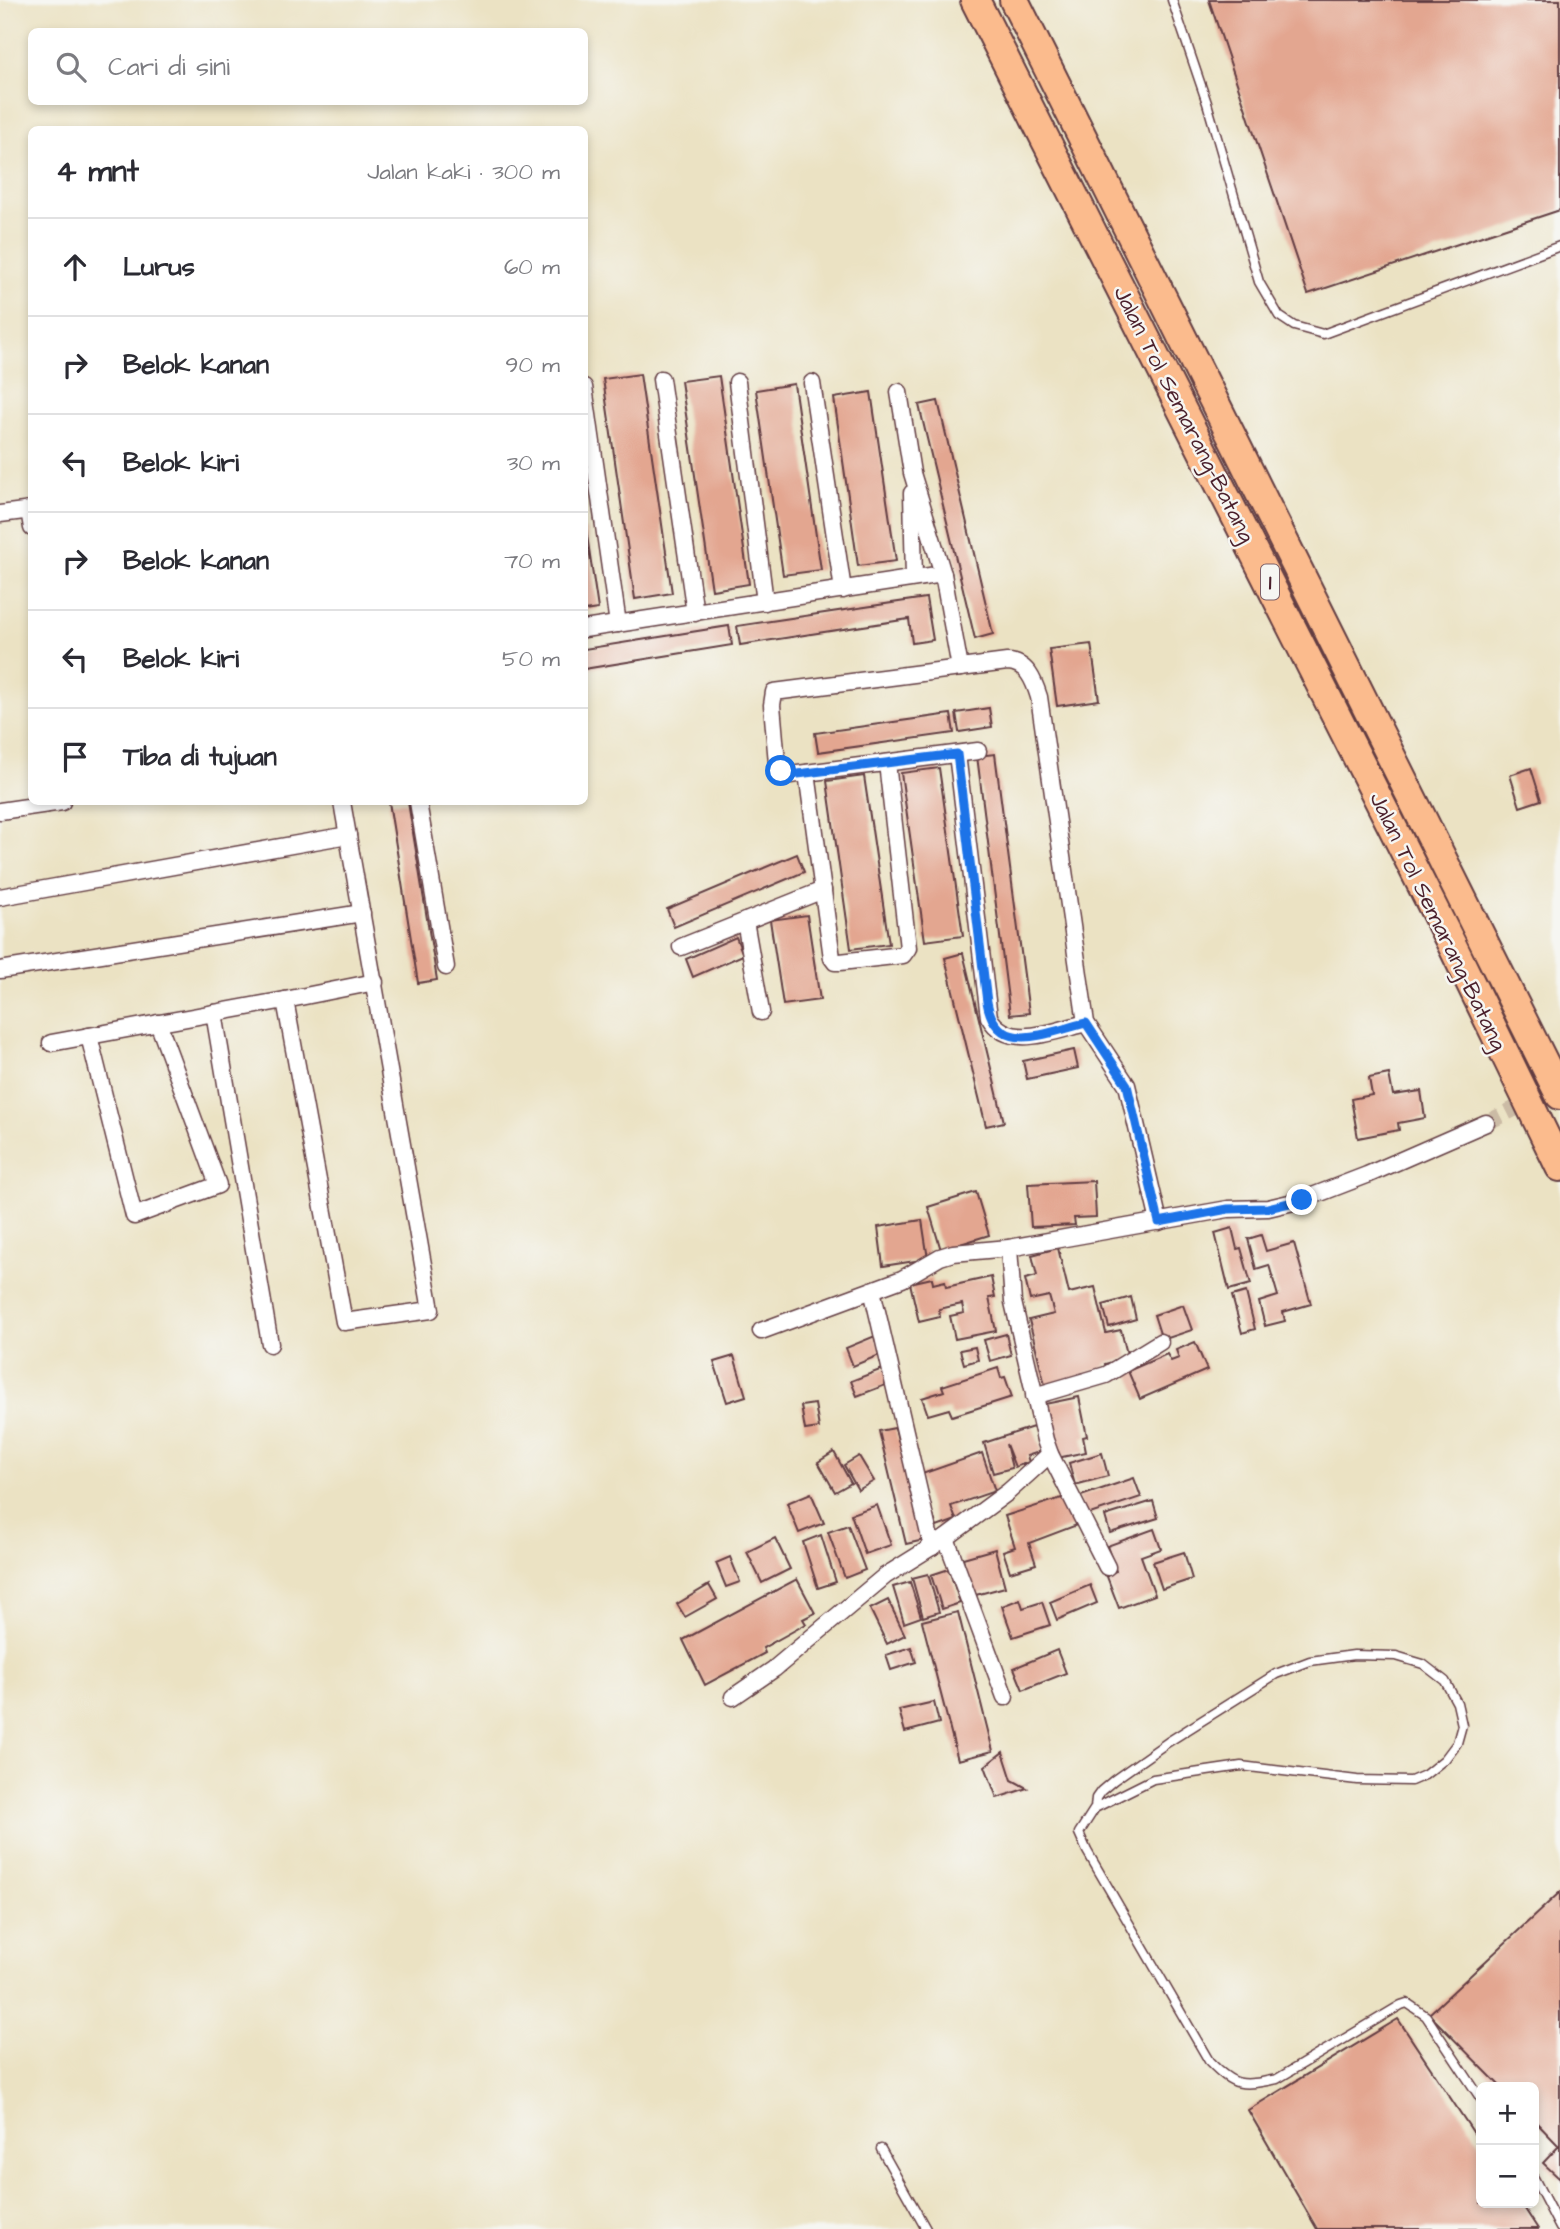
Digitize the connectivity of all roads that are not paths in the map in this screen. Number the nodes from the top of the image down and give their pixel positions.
1 (975, 0) edge
2 (1014, 0) edge
3 (1172, 0) edge
4 (1560, 246) edge
5 (662, 379) dead end
6 (737, 382) dead end
7 (812, 383) dead end
8 (899, 392) dead end
9 (588, 415) edge
10 (912, 473) junction
11 (28, 510) edge
12 (0, 514) edge
13 (943, 574) junction
14 (914, 579) junction
15 (843, 590) junction
16 (765, 602) junction
17 (695, 613) junction
18 (618, 624) junction
19 (588, 628) edge
20 (960, 668) junction
21 (978, 751) dead end
22 (957, 754) junction
23 (887, 763) junction
24 (807, 773) junction
25 (41, 805) edge
26 (343, 805) edge
27 (419, 805) edge
28 (0, 811) edge
29 (348, 835) junction
30 (823, 890) junction
31 (0, 897) edge
32 (362, 913) junction
33 (744, 921) junction
34 (681, 947) dead end
35 (446, 967) dead end
36 (0, 970) edge
37 (375, 982) junction
38 (285, 1000) junction
39 (761, 1012) dead end
40 (214, 1013) junction
41 (158, 1023) junction
42 (1086, 1023) junction
43 (89, 1036) junction
44 (51, 1043) dead end
45 (1560, 1095) edge
46 (1486, 1123) tunnel mouth
47 (1560, 1167) edge
48 (242, 1177) junction
49 (218, 1185) junction
50 (1159, 1222) junction
51 (1009, 1248) junction
52 (872, 1290) junction
53 (761, 1331) dead end
54 (1160, 1342) dead end
55 (270, 1345) dead end
56 (1034, 1396) junction
57 (1050, 1454) junction
58 (939, 1543) junction
59 (1107, 1567) dead end
60 (733, 1697) dead end
61 (1005, 1697) dead end
62 (1095, 1808) junction
63 (1476, 2091) edge
64 (881, 2149) dead end
65 (1539, 2187) edge
66 (1560, 2228) edge
67 (926, 2229) edge

1 - 47 highway, Jalan Tol Semarang–Batang / 1
2 - 45 highway, Jalan Tol Semarang–Batang / 1
3 - 4 lane
5 - 17 street
6 - 16 street
7 - 15 street
8 - 10 street
9 - 18 street
10 - 13 street
10 - 14 street
11 - 12 street
13 - 14 street
13 - 20 street
14 - 15 street
15 - 16 street
16 - 17 street
17 - 18 street
18 - 19 street
20 - 24 street
20 - 42 street
21 - 22 street
22 - 23 street
22 - 42 street
23 - 24 street
23 - 30 street
24 - 30 street
25 - 28 street
26 - 29 street
27 - 35 street
29 - 31 street
29 - 32 street
30 - 33 street
32 - 36 street
32 - 37 street
33 - 34 street
33 - 39 street
37 - 38 street
37 - 38 street
38 - 40 street
40 - 41 street
40 - 48 street
41 - 43 street
41 - 49 street
42 - 50 street
43 - 44 street
43 - 49 street
46 - 50 street
48 - 49 street
48 - 55 street
50 - 51 street
51 - 52 street
51 - 56 street
52 - 53 street
52 - 58 street
54 - 56 street
56 - 57 street
57 - 58 street
57 - 59 street
58 - 60 street
58 - 61 street
62 - 62 lane
62 - 63 lane
64 - 67 lane
65 - 66 lane

